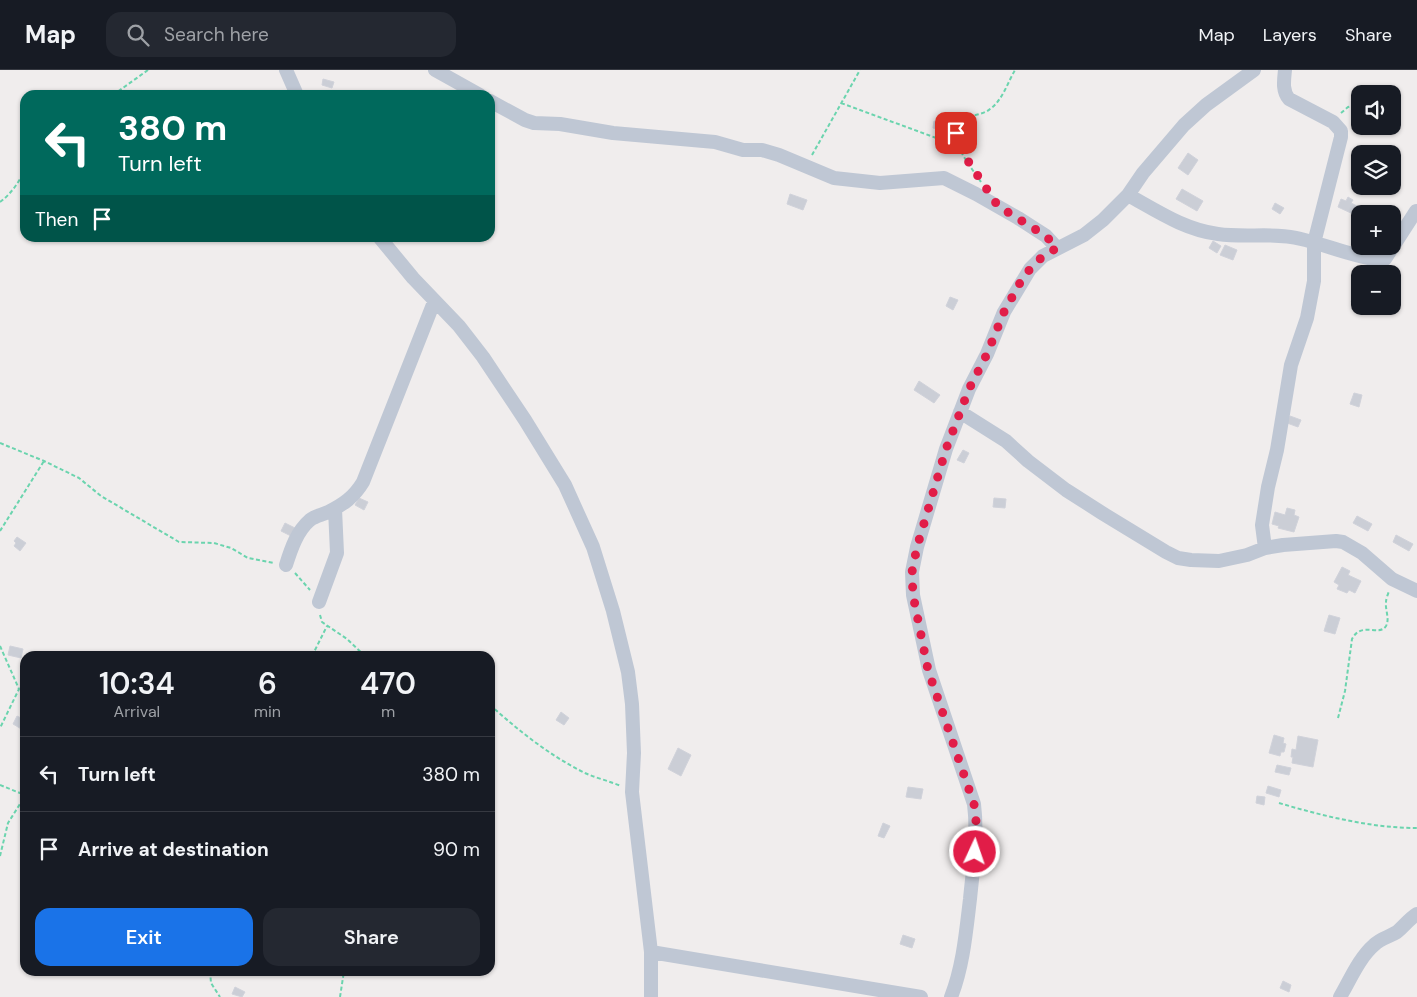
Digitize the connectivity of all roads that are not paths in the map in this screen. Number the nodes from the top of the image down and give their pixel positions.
1 (286, 70) edge
2 (435, 70) edge
3 (1254, 70) edge
4 (1285, 70) edge
5 (295, 90) edge
6 (471, 90) edge
7 (495, 104) edge
8 (1128, 195) junction
9 (1416, 211) edge
10 (383, 242) edge
11 (1314, 243) junction
12 (1057, 248) junction
13 (434, 302) junction
14 (960, 412) junction
15 (335, 509) junction
16 (1265, 548) junction
17 (286, 565) road end
18 (1417, 591) edge
19 (318, 602) road end
20 (1417, 914) edge
21 (651, 952) junction
22 (651, 997) edge
23 (921, 997) edge
24 (951, 997) edge
25 (1340, 997) edge

1 - 5 street
2 - 6 street
3 - 8 street
4 - 11 street
7 - 12 street
8 - 11 street
8 - 12 street
9 - 11 street
10 - 13 street
11 - 16 street
12 - 14 street
13 - 15 street
13 - 21 street
14 - 16 street
14 - 24 street
15 - 17 street
15 - 19 street
16 - 18 street
20 - 25 street
21 - 22 street
21 - 23 street

